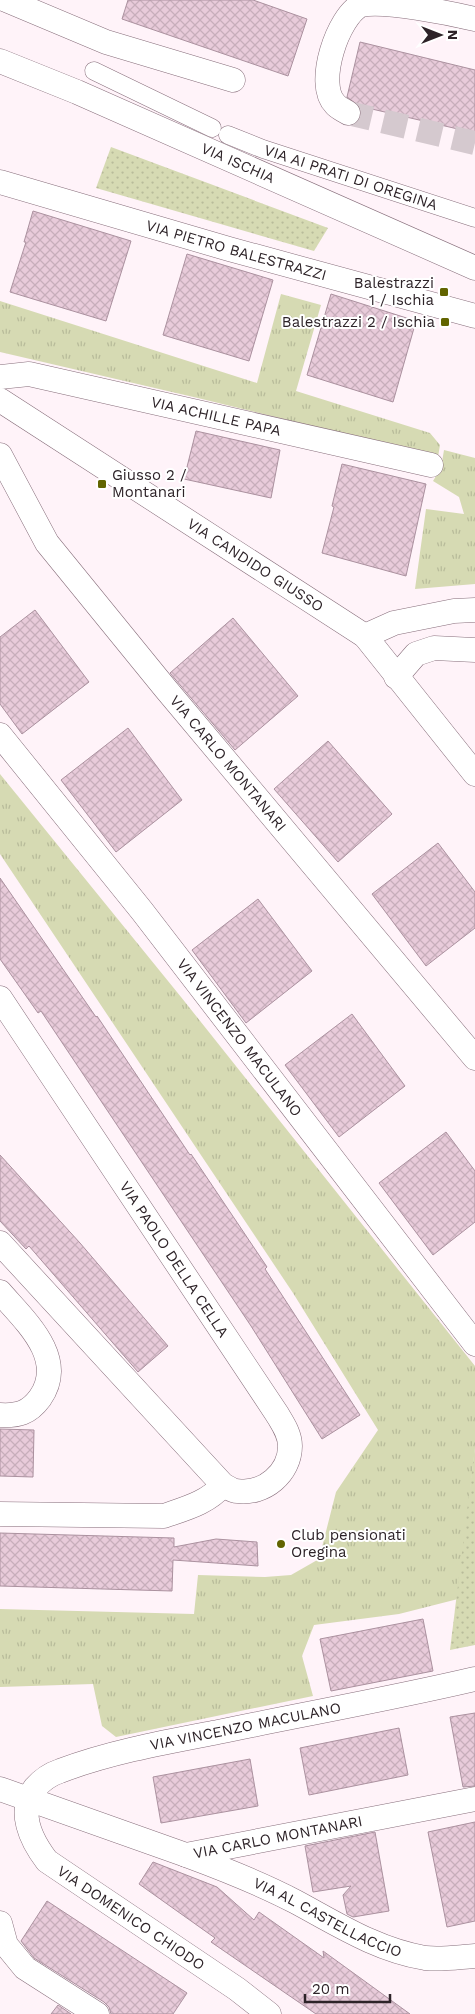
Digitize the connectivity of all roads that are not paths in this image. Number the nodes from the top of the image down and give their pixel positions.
1 (6, 0) edge
2 (475, 19) edge
3 (0, 61) edge
4 (94, 71) dead end
5 (233, 80) dead end
6 (348, 112) tunnel mouth
7 (212, 128) dead end
8 (228, 135) dead end
9 (0, 182) edge
10 (475, 218) edge
11 (475, 268) edge
12 (475, 316) edge
13 (0, 377) edge
14 (0, 400) edge
15 (0, 455) edge
16 (431, 465) dead end
17 (475, 610) edge
18 (365, 636) junction
19 (475, 650) edge
20 (396, 677) junction
21 (0, 735) edge
22 (475, 774) edge
23 (0, 998) edge
24 (475, 1058) edge
25 (0, 1243) edge
26 (0, 1292) edge
27 (475, 1344) edge
28 (0, 1415) edge
29 (223, 1485) junction
30 (0, 1514) edge
31 (475, 1679) edge
32 (0, 1788) edge
33 (28, 1799) junction
34 (475, 1799) edge
35 (186, 1855) junction
36 (0, 1924) edge
37 (475, 1956) edge
38 (97, 2014) edge
39 (269, 2014) edge

1 - 5 street
2 - 6 street
3 - 11 street, VIA ISCHIA
4 - 7 street
8 - 10 street, VIA AI PRATI DI OREGINA
9 - 12 street, VIA PIETRO BALESTRAZZI
13 - 16 street, VIA ACHILLE PAPA
14 - 18 street, VIA CANDIDO GIUSSO
15 - 24 street, VIA CARLO MONTANARI
17 - 18 street
18 - 20 street
19 - 20 street
20 - 22 street
21 - 27 street, VIA VINCENZO MACULANO
23 - 29 street, VIA PAOLO DELLA CELLA
25 - 29 street
26 - 28 street
29 - 30 street
31 - 33 street, VIA VINCENZO MACULANO
32 - 33 street
33 - 35 street, VIA CARLO MONTANARI
33 - 39 street, VIA DOMENICO CHIODO
34 - 35 street, VIA CARLO MONTANARI
35 - 37 street, VIA AL CASTELLACCIO
36 - 38 street

